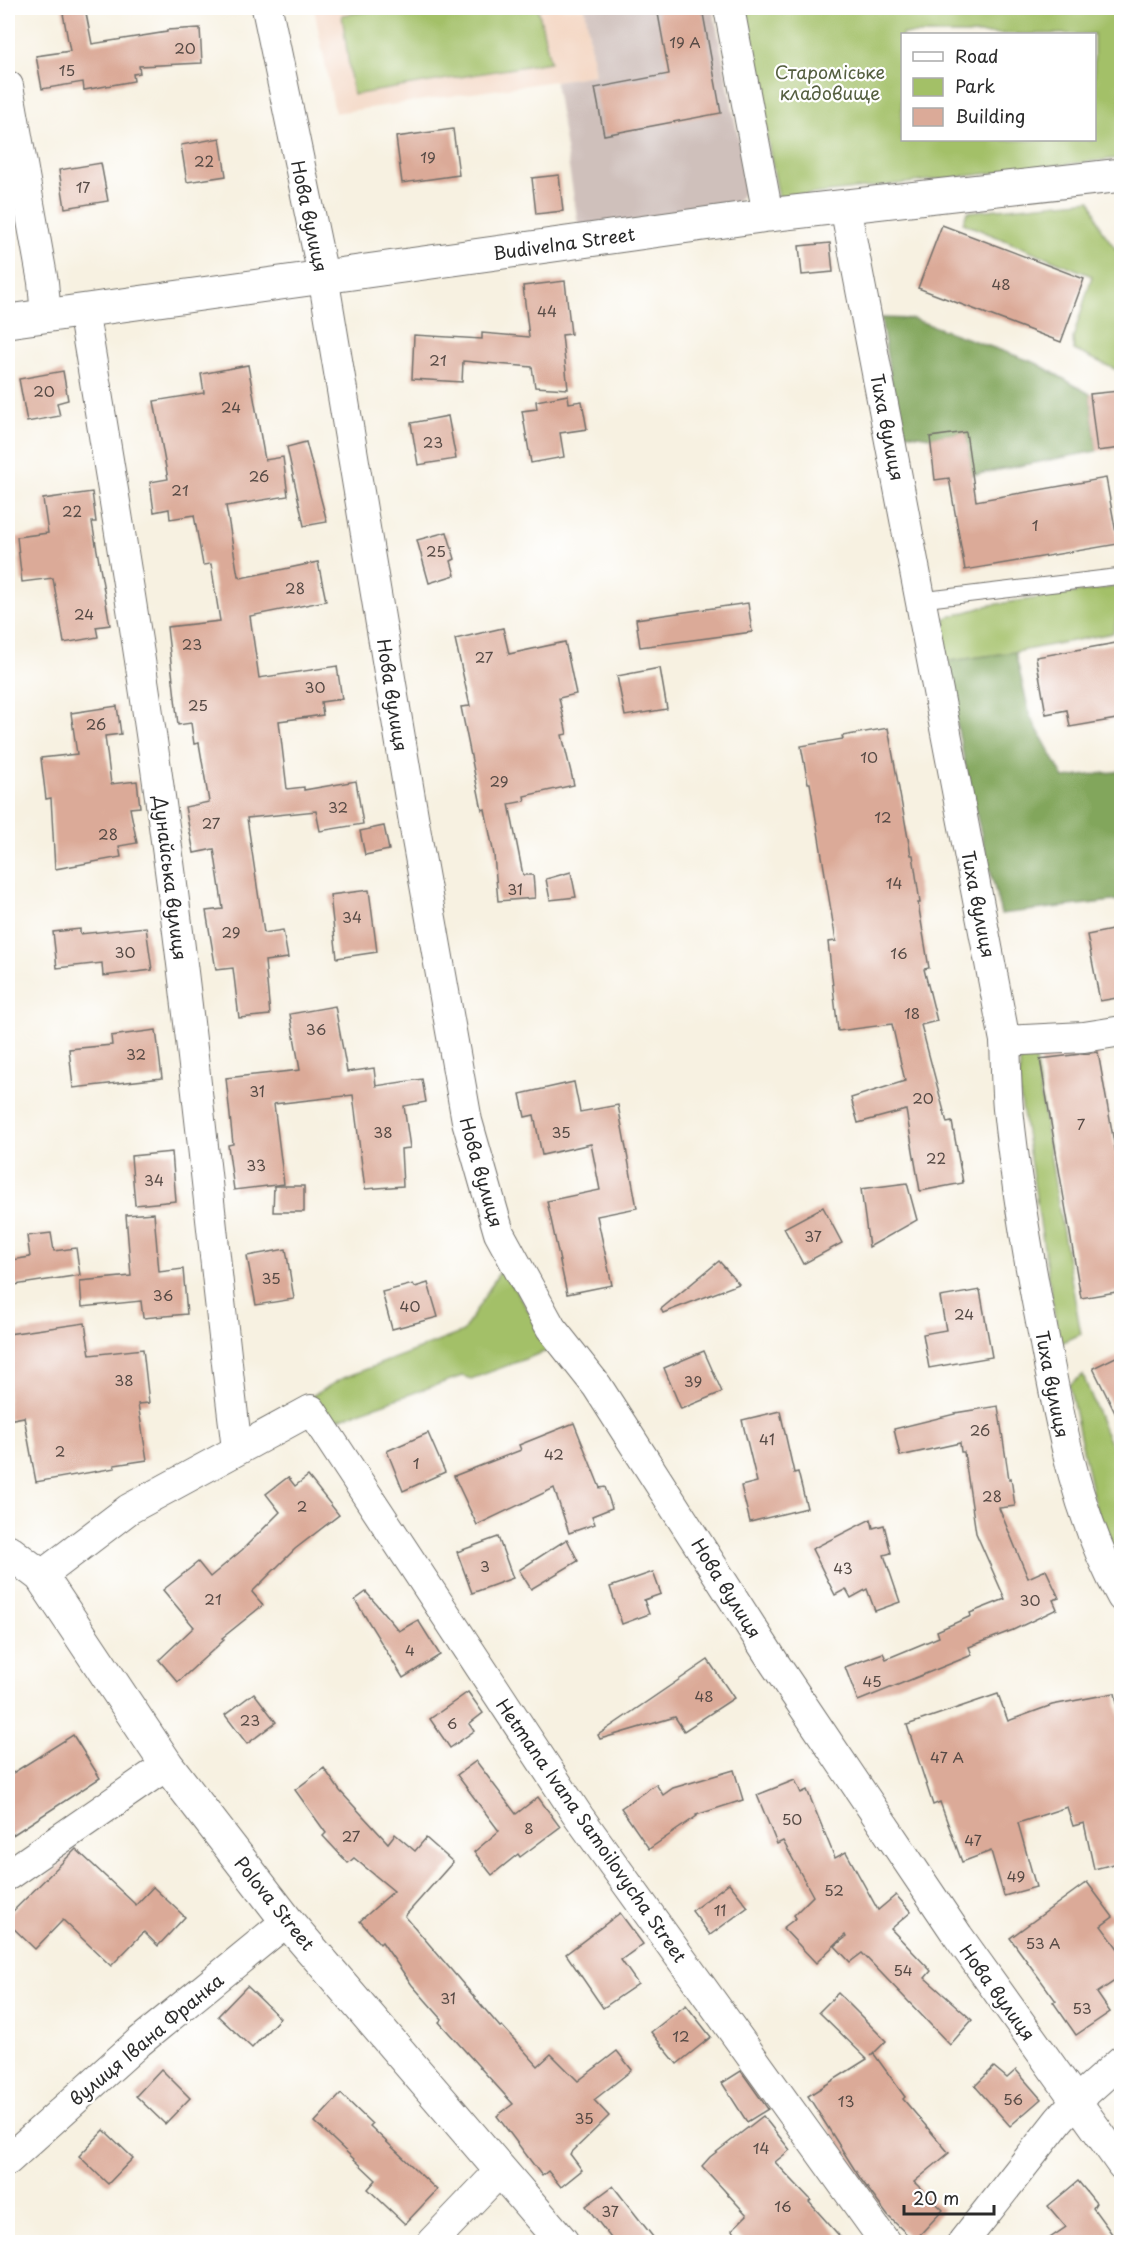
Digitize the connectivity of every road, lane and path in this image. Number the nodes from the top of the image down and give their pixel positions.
1 (267, 8) edge
2 (729, 8) edge
3 (8, 86) edge
4 (1122, 175) edge
5 (846, 206) junction
6 (768, 215) junction
7 (323, 276) junction
8 (83, 309) junction
9 (46, 316) junction
10 (8, 321) edge
11 (1122, 576) edge
12 (922, 600) junction
13 (1122, 1031) edge
14 (1005, 1041) junction
15 (237, 1449) junction
16 (8, 1551) edge
17 (41, 1576) junction
18 (1122, 1598) edge
19 (167, 1764) junction
20 (8, 1875) edge
21 (287, 1921) junction
22 (1122, 2060) edge
23 (1076, 2100) junction
24 (8, 2160) edge
25 (1122, 2165) edge
26 (500, 2171) junction
27 (432, 2242) edge
28 (562, 2242) edge
29 (885, 2242) edge
30 (963, 2242) edge

1 - 7 street, Нова вулиця
2 - 6 street
3 - 9 street
4 - 5 street, Budivelna Street
5 - 6 street, Budivelna Street
5 - 12 street, Тиха вулиця
6 - 7 street, Budivelna Street
7 - 8 street, Budivelna Street
7 - 23 street, Нова вулиця
8 - 9 street, Budivelna Street
8 - 15 street, Дунайська вулиця
9 - 10 street, Budivelna Street
11 - 12 lane
12 - 14 street, Тиха вулиця
13 - 14 street
14 - 18 street, Тиха вулиця
15 - 17 street
15 - 29 street, Hetmana Ivana Samoilovycha Street
16 - 17 street, Polova Street
17 - 19 street, Polova Street
19 - 20 street
19 - 21 street, Polova Street
21 - 24 street, вулиця Івана Франка
21 - 26 street, Polova Street
22 - 23 street
23 - 25 street, Нова вулиця
23 - 30 street
26 - 27 street
26 - 28 street, Polova Street

